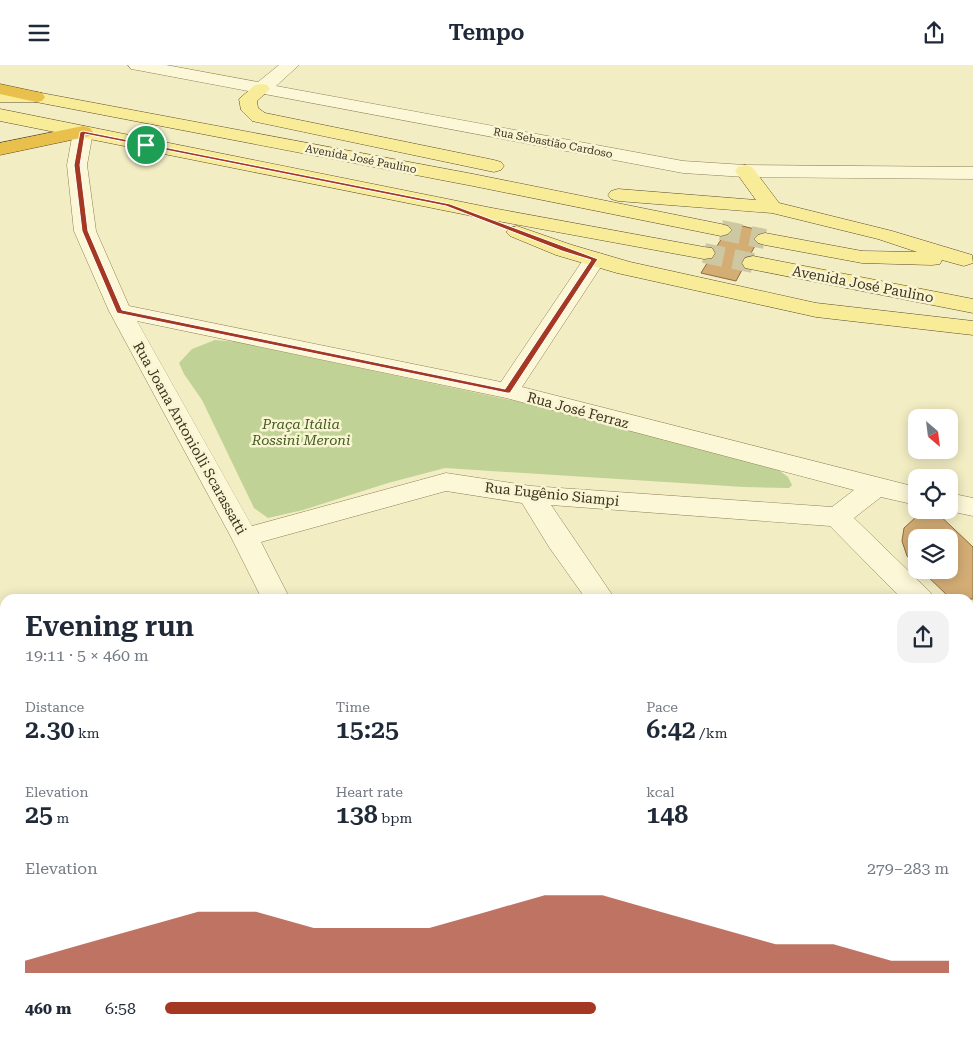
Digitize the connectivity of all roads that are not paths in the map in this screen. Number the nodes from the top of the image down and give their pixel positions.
1 (137, 65) edge
2 (240, 65) edge
3 (290, 65) edge
4 (216, 80) junction
5 (0, 89) edge
6 (261, 89) junction
7 (0, 97) edge
8 (36, 97) junction
9 (0, 115) edge
10 (83, 132) junction
11 (0, 149) edge
12 (745, 171) junction
13 (973, 173) edge
14 (473, 180) junction
15 (622, 196) junction
16 (448, 205) junction
17 (772, 207) junction
18 (721, 230) tunnel mouth
19 (765, 239) tunnel mouth
20 (704, 253) tunnel mouth
21 (595, 259) junction
22 (969, 260) edge
23 (753, 263) tunnel mouth
24 (973, 306) edge
25 (120, 311) junction
26 (973, 328) edge
27 (507, 391) junction
28 (876, 487) junction
29 (908, 494) edge
30 (531, 495) junction
31 (958, 504) edge
32 (973, 507) edge
33 (837, 517) junction
34 (245, 537) junction
35 (274, 594) edge
36 (597, 594) edge
37 (915, 594) edge

1 - 4 street, Rua Sebastião Cardoso
2 - 4 street
3 - 6 street
4 - 6 street, Rua Sebastião Cardoso
5 - 8 highway
6 - 12 street, Rua Sebastião Cardoso
6 - 15 main road
7 - 8 main road, Avenida José Paulino
8 - 14 main road, Avenida José Paulino
9 - 10 main road, Avenida José Paulino
10 - 11 highway
10 - 16 main road, Avenida José Paulino
10 - 25 street, Rua Joana Antoniolli Scarassatti
12 - 13 street, Rua Sebastião Cardoso
12 - 17 main road
14 - 15 main road
14 - 18 main road, Avenida José Paulino
15 - 17 main road
16 - 20 main road, Avenida José Paulino
16 - 21 main road
17 - 22 main road
19 - 22 main road, Avenida José Paulino
21 - 26 main road
21 - 27 street
23 - 24 main road, Avenida José Paulino
25 - 27 street, Rua José Ferraz
25 - 34 street, Rua Joana Antoniolli Scarassatti
27 - 28 street, Rua José Ferraz
28 - 29 street, Rua José Ferraz
28 - 33 street
30 - 33 street, Rua Eugênio Siampi
30 - 34 street, Rua Eugênio Siampi
30 - 36 street
31 - 32 street
33 - 37 street
34 - 35 street, Rua Joana Antoniolli Scarassatti

